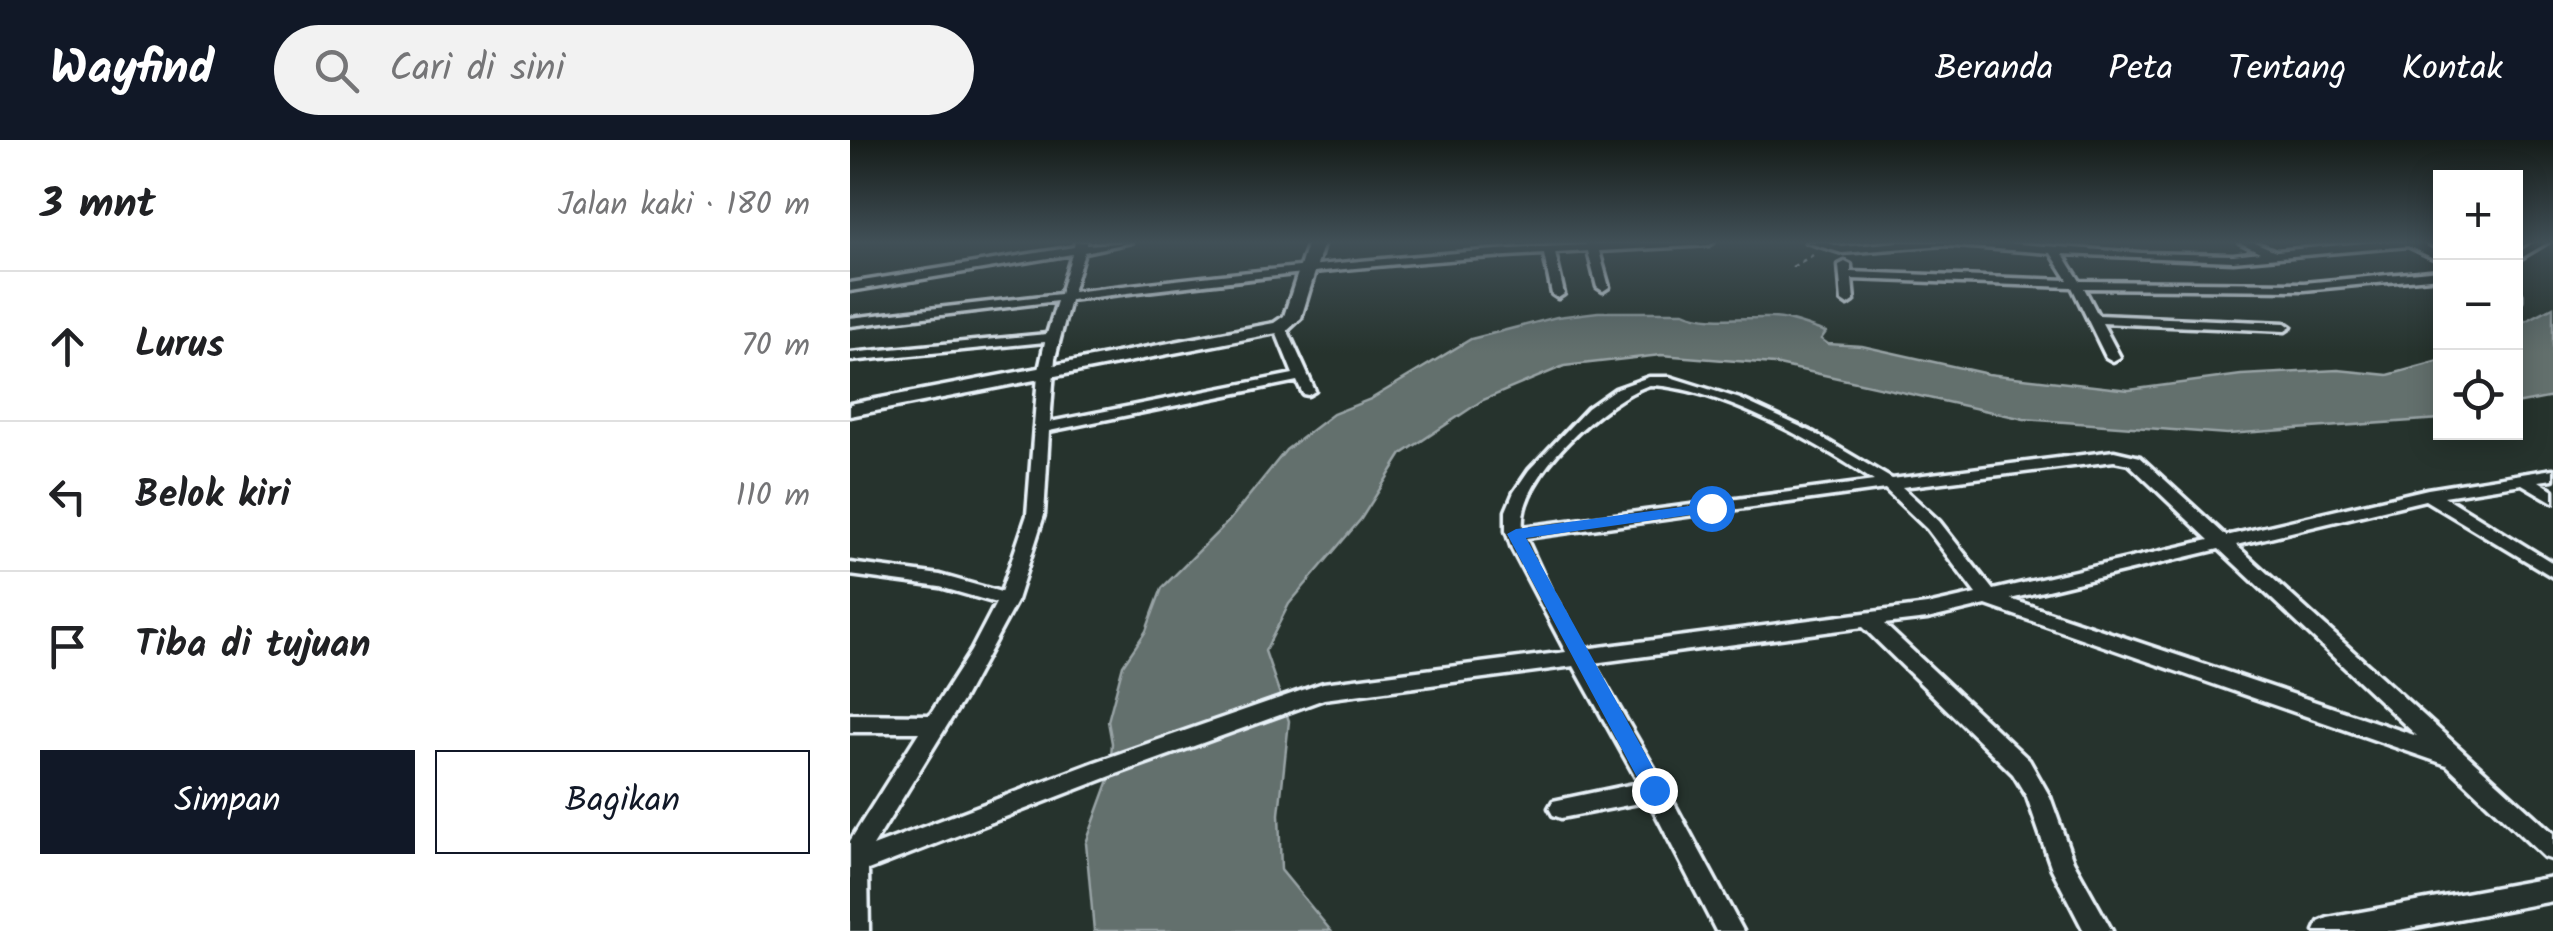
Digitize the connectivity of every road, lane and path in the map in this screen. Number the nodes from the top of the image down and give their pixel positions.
1 (895, 279) edge
2 (1069, 279) edge
3 (1219, 279) edge
4 (1305, 279) edge
5 (1555, 279) edge
6 (1601, 279) edge
7 (1846, 279) edge
8 (1946, 279) edge
9 (2073, 279) edge
10 (2391, 279) edge
11 (2076, 284) junction
12 (850, 287) edge
13 (1603, 287) dead end
14 (1558, 294) dead end
15 (1062, 298) junction
16 (1848, 300) dead end
17 (2094, 319) junction
18 (850, 322) edge
19 (2285, 326) dead end
20 (1280, 327) junction
21 (1053, 337) junction
22 (850, 357) edge
23 (2113, 357) dead end
24 (1045, 373) junction
25 (850, 410) edge
26 (1042, 428) junction
27 (2553, 474) edge
28 (2525, 479) junction
29 (1890, 484) junction
30 (2428, 494) junction
31 (2553, 497) edge
32 (1516, 534) junction
33 (2222, 542) junction
34 (850, 569) edge
35 (2553, 571) edge
36 (1990, 599) junction
37 (1008, 600) junction
38 (1867, 620) junction
39 (1581, 660) junction
40 (850, 723) edge
41 (936, 724) junction
42 (2458, 759) junction
43 (1654, 790) junction
44 (1561, 808) dead end
45 (2553, 849) edge
46 (853, 865) edge
47 (2553, 889) edge
48 (856, 931) edge
49 (1730, 931) edge
50 (2098, 931) edge
51 (2328, 931) edge

1 - 12 street
2 - 15 street
3 - 15 street
4 - 20 street
5 - 14 street
6 - 13 street
7 - 16 street
8 - 11 street
9 - 11 street
10 - 11 street
11 - 17 street
15 - 18 street
15 - 21 street
17 - 19 street
17 - 23 street
20 - 24 street
20 - 26 street
21 - 22 street
21 - 24 street
24 - 25 street
24 - 26 street
26 - 37 street
27 - 28 street
28 - 30 street
28 - 31 street
29 - 32 street
29 - 32 street
29 - 33 street
29 - 36 street
30 - 33 street
30 - 35 street
32 - 39 street
33 - 36 street
33 - 42 street
34 - 37 street
36 - 38 street
36 - 42 street
37 - 41 street
38 - 39 street
38 - 50 street
39 - 43 street
39 - 46 street
40 - 41 street
41 - 46 street
42 - 45 street
43 - 44 street
43 - 49 street
46 - 48 street
47 - 51 street

